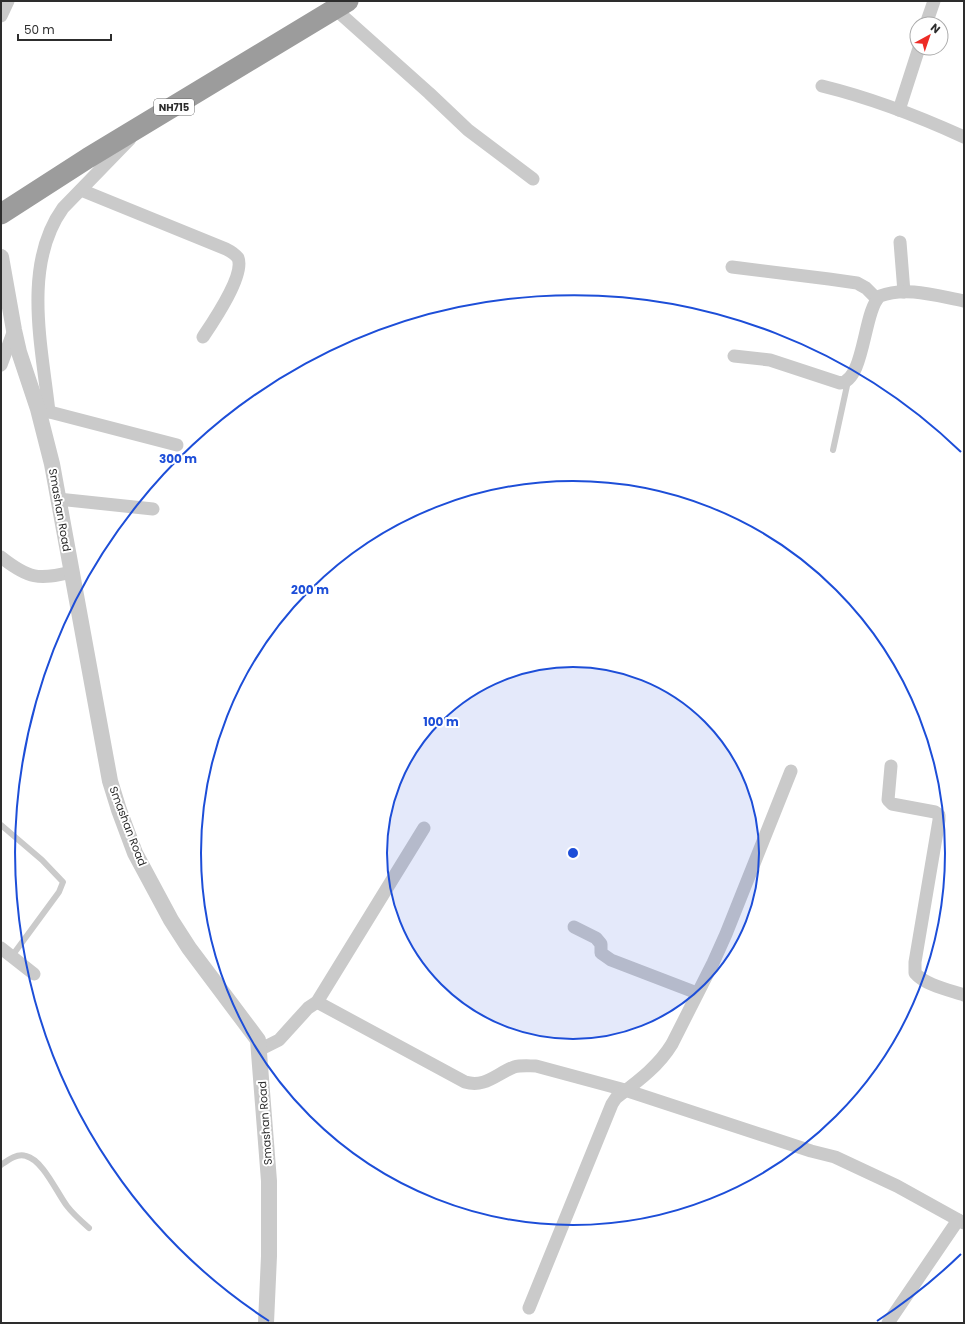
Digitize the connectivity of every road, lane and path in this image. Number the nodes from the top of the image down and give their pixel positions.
1 (8, 1) edge
2 (934, 1) edge
3 (341, 5) edge
4 (1, 16) edge
5 (929, 16) edge
6 (916, 56) edge
7 (822, 86) dead end
8 (899, 110) junction
9 (145, 124) junction
10 (964, 137) edge
11 (533, 179) dead end
12 (81, 190) junction
13 (1, 214) edge
14 (900, 242) dead end
15 (1, 257) edge
16 (732, 268) dead end
17 (904, 292) junction
18 (877, 299) junction
19 (964, 301) edge
20 (14, 330) junction
21 (203, 337) dead end
22 (734, 356) dead end
23 (1, 365) edge
24 (848, 381) junction
25 (44, 411) junction
26 (177, 445) dead end
27 (833, 450) dead end
28 (58, 499) junction
29 (152, 509) dead end
30 (1, 557) edge
31 (72, 572) junction
32 (891, 766) dead end
33 (791, 771) dead end
34 (1, 825) edge
35 (424, 828) dead end
36 (574, 927) dead end
37 (1, 948) edge
38 (12, 956) junction
39 (34, 974) dead end
40 (697, 993) junction
41 (964, 995) edge
42 (317, 1002) junction
43 (259, 1050) junction
44 (625, 1090) junction
45 (1, 1165) edge
46 (961, 1222) edge
47 (89, 1228) dead end
48 (529, 1308) dead end
49 (266, 1323) edge
50 (888, 1323) edge

1 - 4 street
2 - 5 street
3 - 9 highway, NH715
3 - 11 street
6 - 8 street
7 - 8 street
8 - 10 street
9 - 12 street
9 - 13 highway, NH715
12 - 21 street
12 - 25 street
14 - 17 street
15 - 20 street, Smashan Road
16 - 18 street
17 - 18 street
17 - 19 street
18 - 24 street
20 - 23 street
20 - 25 street, Smashan Road
22 - 24 street
24 - 27 lane
25 - 26 street
25 - 28 street, Smashan Road
28 - 29 street
28 - 31 street, Smashan Road
30 - 31 street
31 - 43 street, Smashan Road
32 - 41 street
33 - 40 street
34 - 38 lane
35 - 42 street
36 - 40 street
37 - 38 street
38 - 39 street
40 - 44 street
42 - 43 street
42 - 44 street
43 - 49 street, Smashan Road
44 - 46 street
44 - 48 street
45 - 47 lane
46 - 50 street

